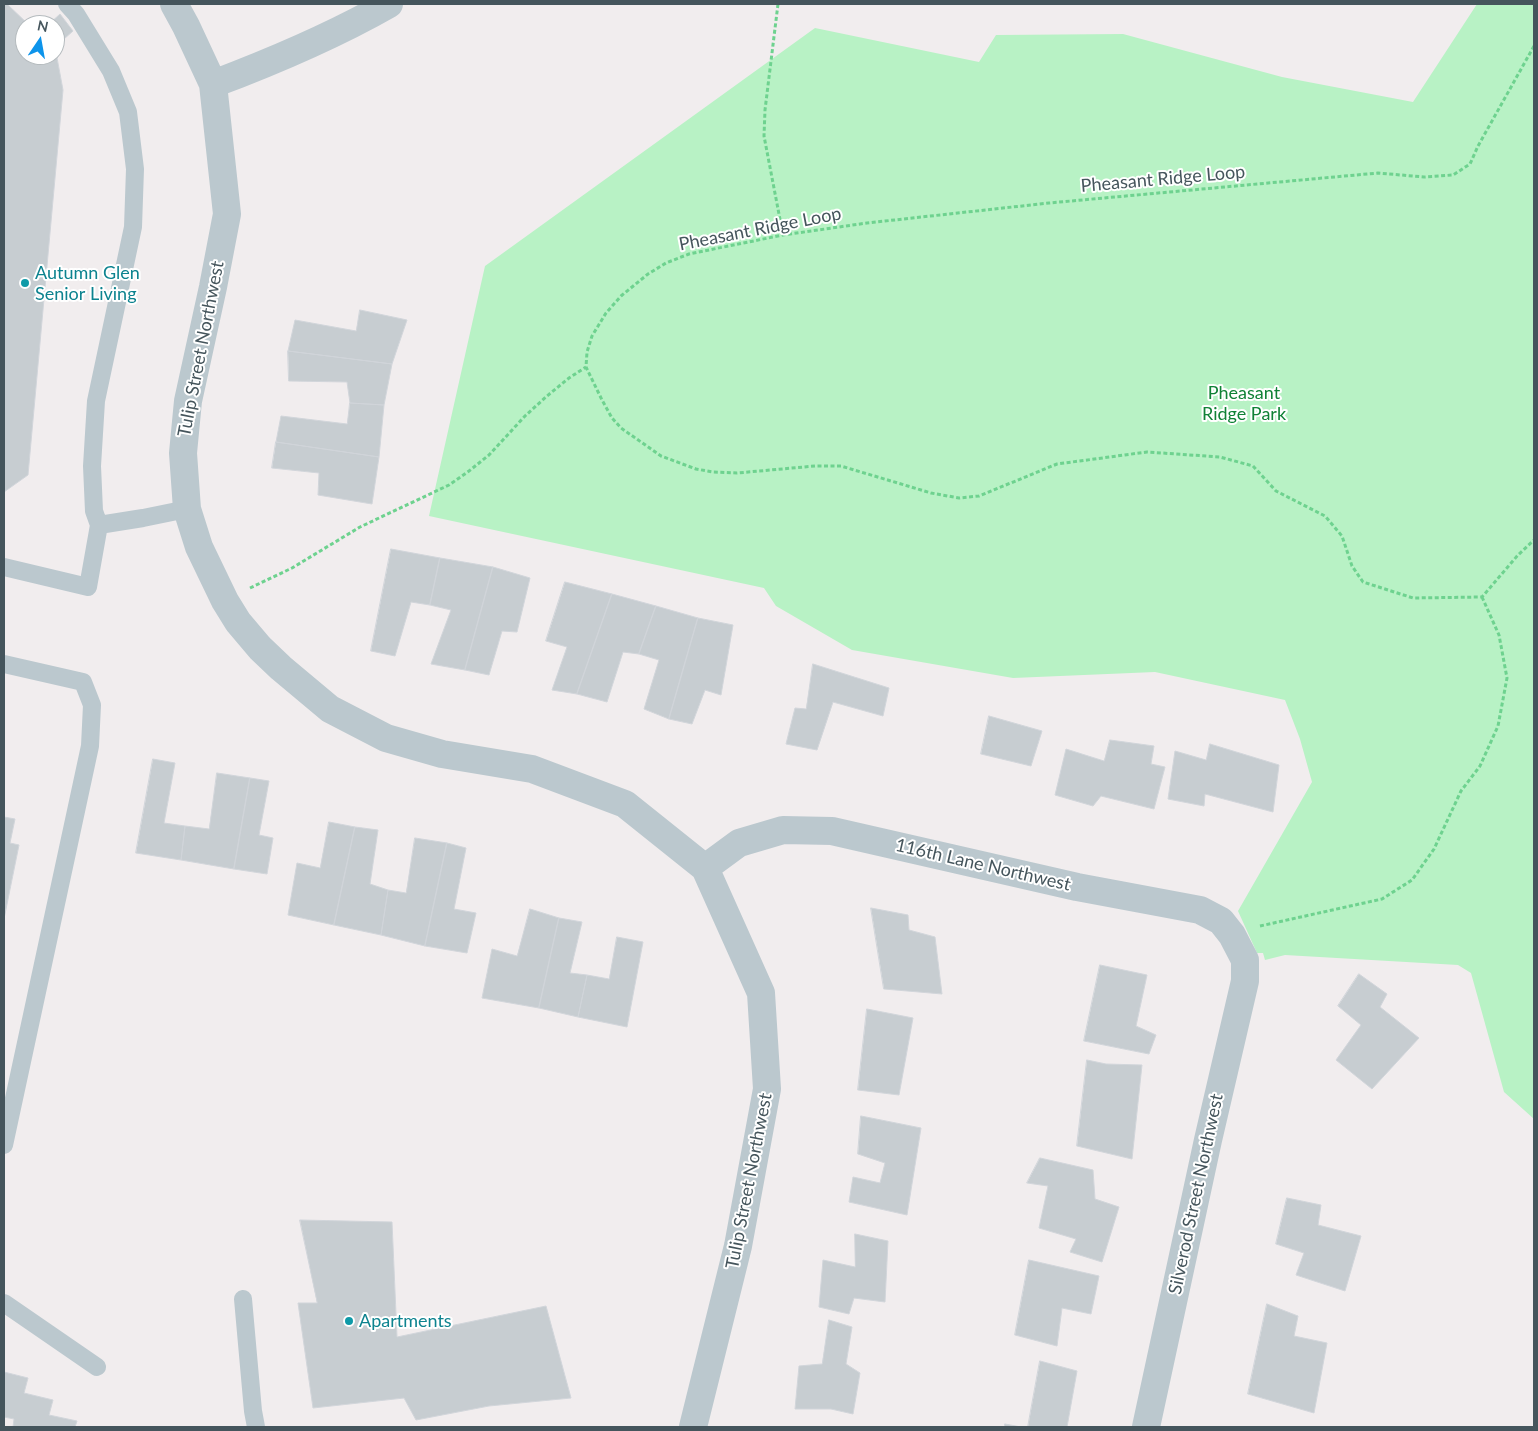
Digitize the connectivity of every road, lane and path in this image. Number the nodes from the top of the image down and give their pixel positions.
1 (67, 4) edge
2 (174, 4) edge
3 (389, 4) edge
4 (778, 4) edge
5 (1534, 46) edge
6 (214, 84) junction
7 (783, 235) junction
8 (586, 367) junction
9 (187, 509) junction
10 (99, 525) junction
11 (1534, 540) edge
12 (4, 567) edge
13 (1482, 597) junction
14 (225, 600) junction
15 (4, 664) edge
16 (706, 868) junction
17 (1232, 935) junction
18 (1245, 960) joint
19 (4, 1145) edge
20 (243, 1299) dead end
21 (4, 1303) edge
22 (97, 1367) dead end
23 (256, 1427) edge
24 (693, 1427) edge
25 (1146, 1427) edge

1 - 10 lane
2 - 6 street
3 - 6 street
4 - 7 path
5 - 7 path, Pheasant Ridge Loop
6 - 9 street, Tulip Street Northwest
7 - 8 path, Pheasant Ridge Loop
8 - 13 path
8 - 14 path
9 - 10 lane
9 - 14 street, Tulip Street Northwest
10 - 12 lane
11 - 13 path
13 - 17 path
14 - 16 street, Tulip Street Northwest
15 - 19 lane
16 - 17 street, 116th Lane Northwest
16 - 24 street, Tulip Street Northwest
17 - 18 street, 116th Lane Northwest
18 - 25 street, Silverod Street Northwest
20 - 23 lane
21 - 22 lane

